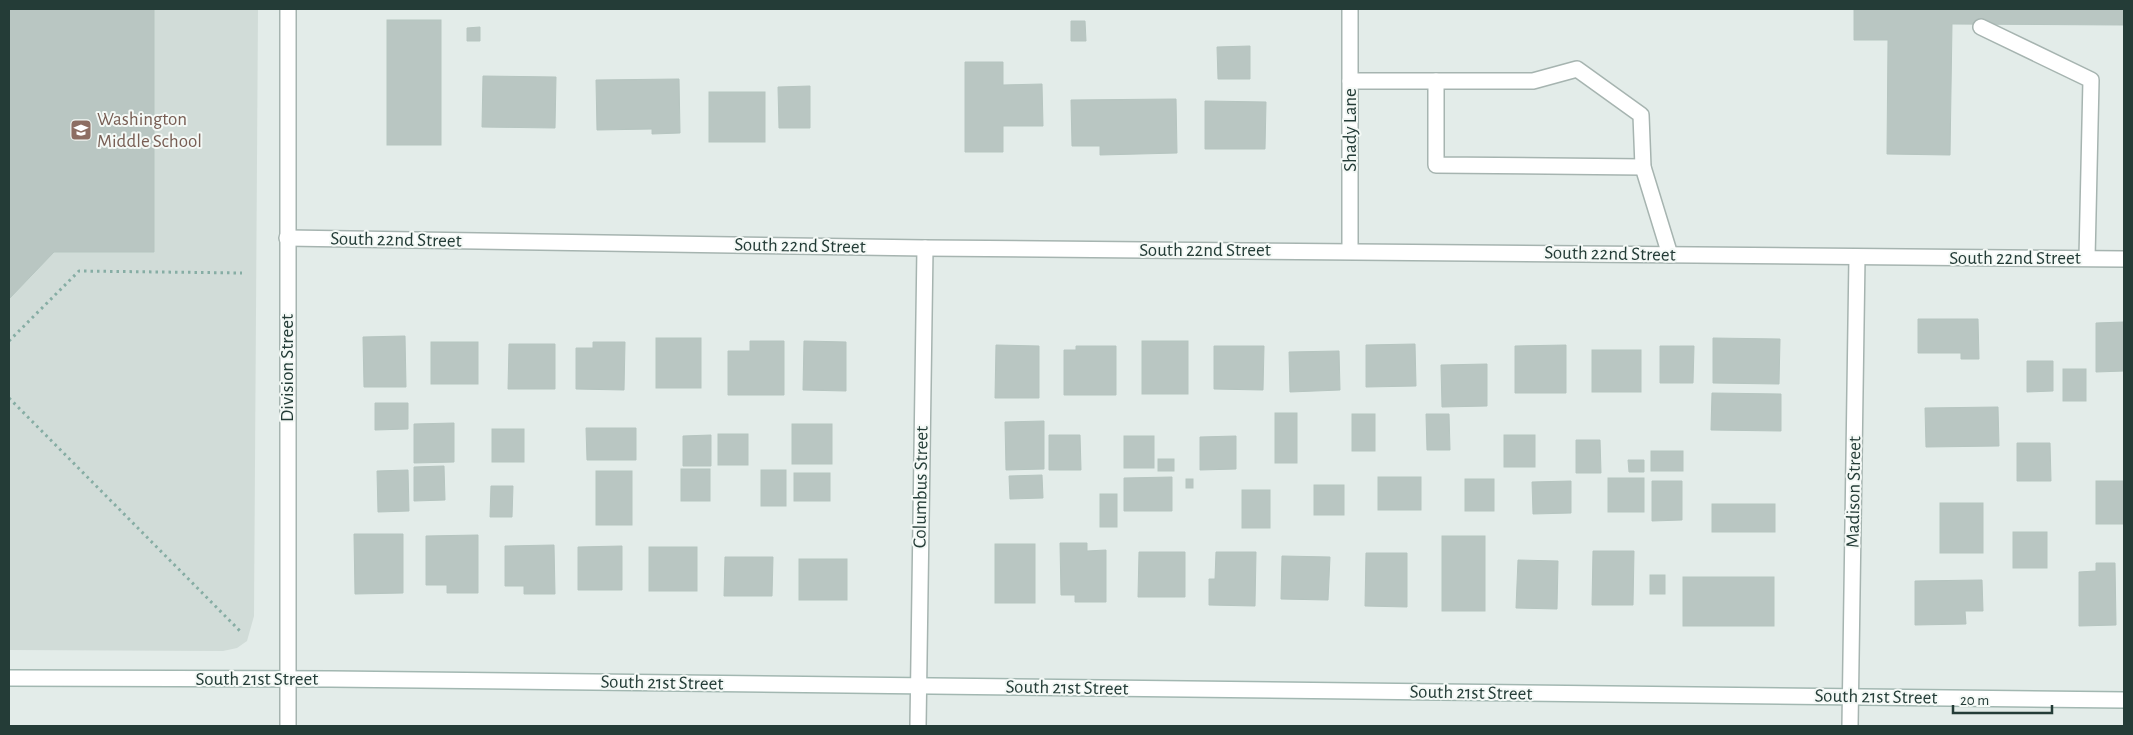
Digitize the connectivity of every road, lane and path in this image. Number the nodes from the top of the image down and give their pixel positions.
1 (288, 9) edge
2 (1350, 9) edge
3 (1981, 27) dead end
4 (1350, 81) junction
5 (1436, 81) junction
6 (1643, 166) junction
7 (287, 238) junction
8 (925, 248) junction
9 (1350, 251) junction
10 (1670, 255) junction
11 (1857, 257) junction
12 (2087, 258) junction
13 (2124, 259) edge
14 (242, 274) dead end
15 (9, 341) edge
16 (9, 398) edge
17 (241, 632) dead end
18 (9, 678) edge
19 (288, 679) junction
20 (918, 686) junction
21 (1850, 697) junction
22 (2124, 700) edge
23 (288, 726) edge
24 (918, 726) edge
25 (1850, 726) edge

1 - 7 street, Division Street
2 - 4 street, Shady Lane
3 - 12 street
4 - 5 street
4 - 9 street, Shady Lane
5 - 6 street
5 - 6 street
6 - 10 street
7 - 8 street, South 22nd Street
7 - 19 street, Division Street
8 - 9 street, South 22nd Street
8 - 20 street, Columbus Street
9 - 10 street, South 22nd Street
10 - 11 street, South 22nd Street
11 - 12 street, South 22nd Street
11 - 21 street, Madison Street
12 - 13 street, South 22nd Street
14 - 15 path
16 - 17 path
18 - 19 street, South 21st Street
19 - 20 street, South 21st Street
19 - 23 street, Division Street
20 - 21 street, South 21st Street
20 - 24 street, Columbus Street
21 - 22 street, South 21st Street
21 - 25 street, Madison Street

